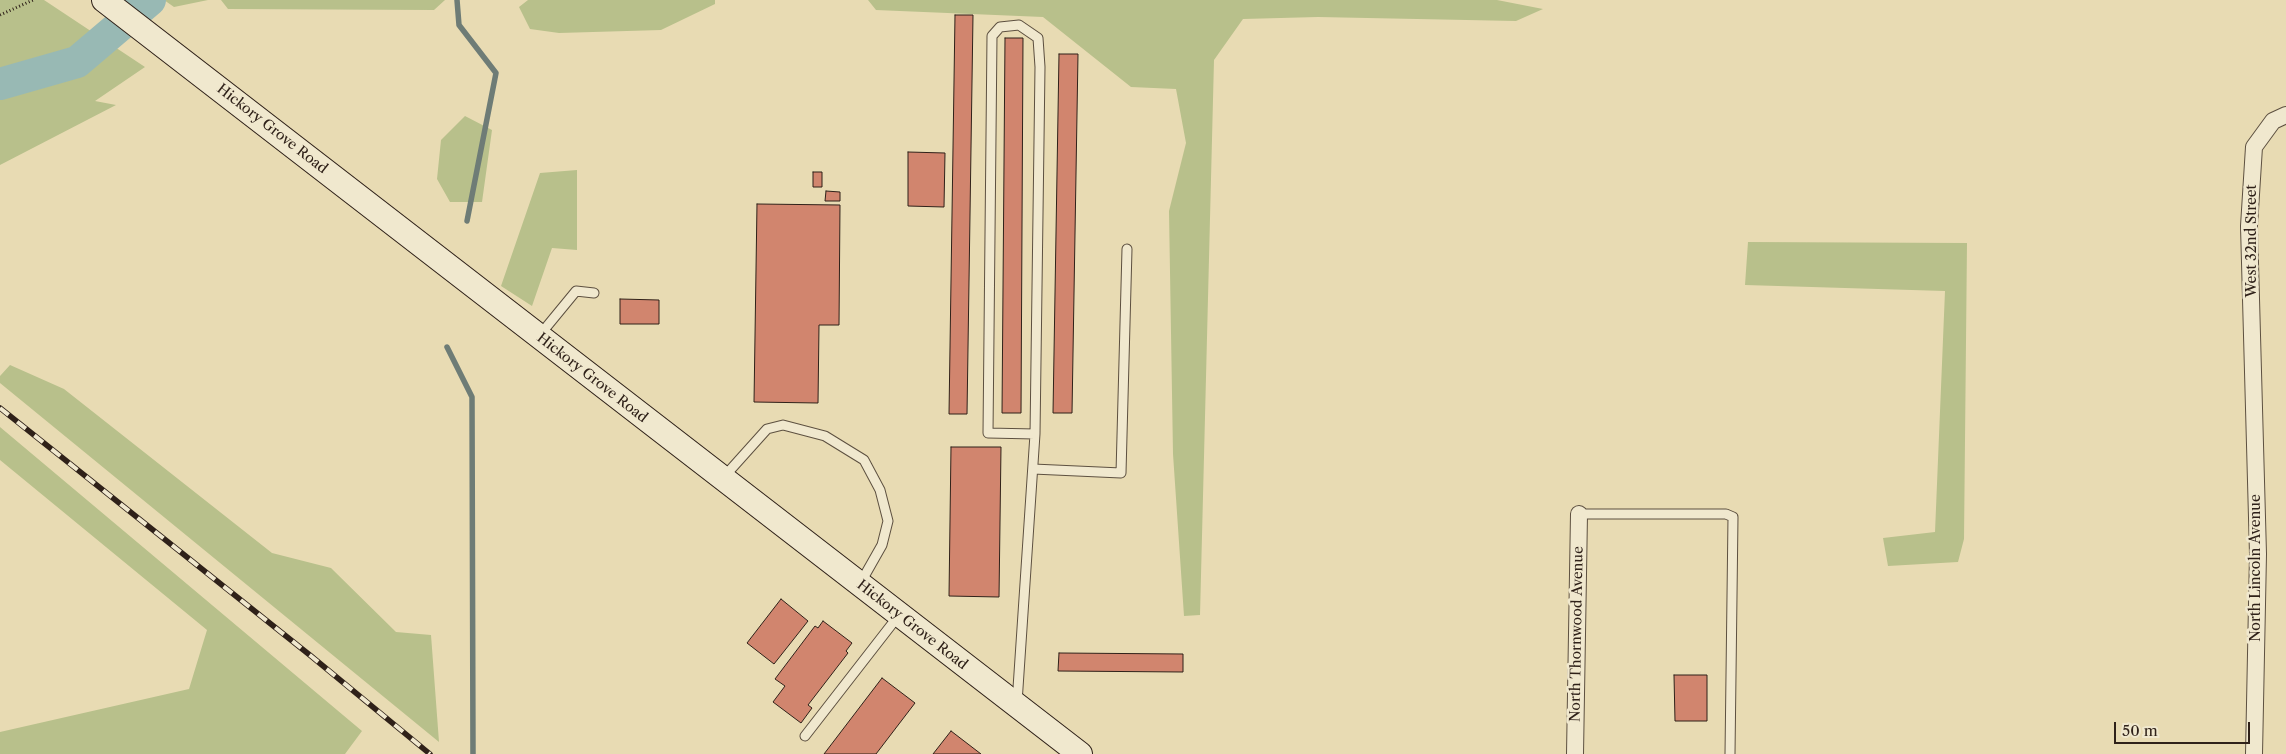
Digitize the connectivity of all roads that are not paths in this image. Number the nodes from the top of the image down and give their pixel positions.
1 (104, 0) edge
2 (2286, 115) edge
3 (1127, 249) dead end
4 (594, 294) dead end
5 (539, 337) junction
6 (2253, 382) joint
7 (1035, 434) junction
8 (1033, 469) junction
9 (722, 478) junction
10 (1579, 514) joint
11 (860, 585) junction
12 (899, 615) junction
13 (1017, 706) junction
14 (805, 736) dead end
15 (1080, 754) edge
16 (1575, 754) edge
17 (1730, 754) edge
18 (2254, 754) edge

1 - 5 main road, Hickory Grove Road
2 - 6 street, West 32nd Street
3 - 8 lane
4 - 5 lane
5 - 9 main road, Hickory Grove Road
6 - 18 street, North Lincoln Avenue
7 - 7 lane
7 - 8 lane
8 - 13 lane
9 - 11 main road, Hickory Grove Road
9 - 11 lane
10 - 16 street, North Thornwood Avenue
10 - 17 lane
11 - 12 main road, Hickory Grove Road
12 - 13 main road, Hickory Grove Road
12 - 14 lane
13 - 15 main road, Hickory Grove Road

